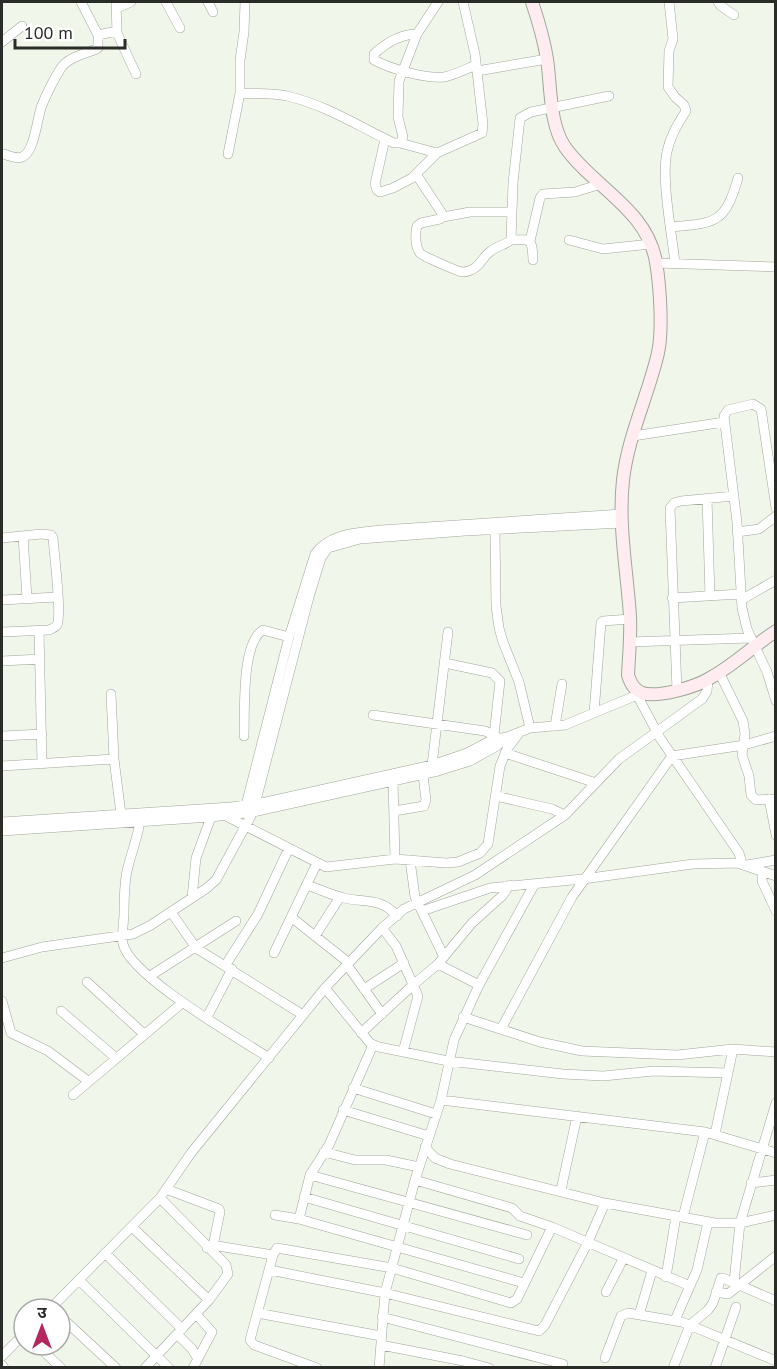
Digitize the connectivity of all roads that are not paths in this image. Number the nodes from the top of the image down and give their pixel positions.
1 (81, 2) edge
2 (131, 2) edge
3 (166, 2) edge
4 (208, 2) edge
5 (246, 2) edge
6 (438, 2) edge
7 (463, 2) edge
8 (532, 2) edge
9 (669, 2) edge
10 (718, 2) edge
11 (116, 5) edge
12 (213, 12) dead end
13 (734, 15) dead end
14 (22, 26) dead end
15 (180, 28) dead end
16 (117, 31) junction
17 (417, 34) junction
18 (98, 35) junction
19 (2, 42) edge
20 (547, 59) junction
21 (476, 68) junction
22 (402, 70) junction
23 (136, 74) dead end
24 (240, 93) junction
25 (609, 96) dead end
26 (552, 107) junction
27 (385, 139) junction
28 (400, 143) junction
29 (437, 153) junction
30 (4, 154) dead end
31 (228, 154) dead end
32 (416, 174) junction
33 (738, 178) dead end
34 (601, 184) junction
35 (512, 212) junction
36 (443, 217) junction
37 (671, 227) junction
38 (511, 240) junction
39 (569, 240) dead end
40 (530, 241) junction
41 (651, 244) junction
42 (533, 260) dead end
43 (656, 263) junction
44 (675, 263) junction
45 (776, 267) edge
46 (724, 422) junction
47 (633, 436) junction
48 (734, 496) junction
49 (707, 498) junction
50 (776, 508) edge
51 (776, 516) edge
52 (622, 519) junction
53 (495, 529) junction
54 (738, 532) junction
55 (23, 536) junction
56 (2, 538) edge
57 (776, 580) edge
58 (710, 596) junction
59 (57, 597) junction
60 (741, 597) junction
61 (27, 598) junction
62 (672, 598) junction
63 (2, 600) edge
64 (630, 619) junction
65 (39, 630) junction
66 (776, 631) edge
67 (2, 632) edge
68 (448, 632) dead end
69 (289, 638) junction
70 (675, 640) junction
71 (629, 642) junction
72 (753, 642) junction
73 (40, 659) junction
74 (2, 661) edge
75 (445, 663) junction
76 (719, 672) junction
77 (771, 672) edge
78 (708, 680) junction
79 (562, 684) dead end
80 (677, 690) junction
81 (111, 694) dead end
82 (639, 694) junction
83 (776, 701) edge
84 (594, 713) junction
85 (373, 716) dead end
86 (438, 724) junction
87 (555, 726) junction
88 (530, 728) junction
89 (656, 731) junction
90 (519, 733) junction
91 (42, 734) junction
92 (2, 736) edge
93 (244, 736) dead end
94 (776, 736) edge
95 (500, 737) junction
96 (744, 745) junction
97 (505, 753) junction
98 (672, 756) junction
99 (114, 759) junction
100 (42, 764) junction
101 (432, 765) junction
102 (2, 766) edge
103 (423, 775) junction
104 (393, 781) junction
105 (596, 783) junction
106 (496, 796) junction
107 (772, 799) edge
108 (250, 809) junction
109 (394, 811) junction
110 (120, 814) junction
111 (566, 814) junction
112 (226, 816) junction
113 (211, 817) junction
114 (2, 822) edge
115 (140, 822) junction
116 (246, 828) junction
117 (2, 831) edge
118 (776, 835) edge
119 (288, 848) junction
120 (395, 859) junction
121 (410, 860) junction
122 (776, 860) edge
123 (317, 863) junction
124 (745, 865) junction
125 (762, 871) junction
126 (776, 876) edge
127 (583, 879) junction
128 (307, 885) junction
129 (510, 885) junction
130 (534, 885) junction
131 (340, 897) junction
132 (192, 898) junction
133 (420, 906) junction
134 (776, 910) edge
135 (171, 912) junction
136 (397, 916) junction
137 (291, 917) junction
138 (236, 921) dead end
139 (382, 928) junction
140 (122, 935) junction
141 (315, 936) junction
142 (196, 948) junction
143 (274, 953) dead end
144 (2, 958) edge
145 (441, 961) junction
146 (404, 963) junction
147 (348, 964) junction
148 (228, 967) junction
149 (150, 976) junction
150 (87, 982) dead end
151 (413, 985) junction
152 (479, 985) junction
153 (325, 988) junction
154 (364, 989) junction
155 (2, 1001) edge
156 (182, 1003) junction
157 (61, 1011) dead end
158 (382, 1014) junction
159 (303, 1015) junction
160 (207, 1017) junction
161 (463, 1017) junction
162 (501, 1029) junction
163 (361, 1033) junction
164 (144, 1034) junction
165 (373, 1045) junction
166 (733, 1049) junction
167 (403, 1052) junction
168 (776, 1052) edge
169 (116, 1058) junction
170 (269, 1058) junction
171 (448, 1061) junction
172 (727, 1073) junction
173 (88, 1081) junction
174 (352, 1088) junction
175 (73, 1095) dead end
176 (441, 1100) junction
177 (776, 1103) edge
178 (344, 1110) junction
179 (436, 1114) junction
180 (577, 1116) junction
181 (710, 1133) junction
182 (429, 1136) junction
183 (425, 1148) junction
184 (761, 1149) junction
185 (324, 1152) junction
186 (776, 1153) edge
187 (419, 1167) junction
188 (310, 1174) junction
189 (415, 1180) junction
190 (776, 1180) edge
191 (751, 1183) junction
192 (166, 1189) junction
193 (561, 1190) junction
194 (304, 1197) junction
195 (160, 1198) junction
196 (409, 1202) junction
197 (605, 1203) junction
198 (275, 1215) dead end
199 (776, 1215) edge
200 (679, 1216) junction
201 (299, 1219) junction
202 (708, 1222) junction
203 (740, 1223) junction
204 (403, 1225) junction
205 (132, 1227) junction
206 (552, 1227) junction
207 (527, 1235) dead end
208 (587, 1244) junction
209 (210, 1247) junction
210 (397, 1247) junction
211 (105, 1253) junction
212 (273, 1255) junction
213 (776, 1256) edge
214 (623, 1258) junction
215 (519, 1259) dead end
216 (392, 1268) junction
217 (270, 1270) junction
218 (652, 1271) junction
219 (666, 1276) junction
220 (79, 1280) junction
221 (524, 1283) junction
222 (736, 1283) junction
223 (690, 1286) junction
224 (606, 1292) dead end
225 (716, 1292) junction
226 (385, 1293) junction
227 (63, 1297) edge
228 (209, 1300) junction
229 (776, 1301) edge
230 (736, 1307) dead end
231 (257, 1313) junction
232 (196, 1314) junction
233 (639, 1315) junction
234 (382, 1317) junction
235 (675, 1320) junction
236 (690, 1325) junction
237 (72, 1327) edge
238 (180, 1331) junction
239 (726, 1340) junction
240 (381, 1341) junction
241 (156, 1355) junction
242 (50, 1357) edge
243 (605, 1358) dead end
244 (776, 1361) edge
245 (563, 1364) dead end
246 (197, 1365) edge
247 (61, 1368) edge
248 (116, 1368) edge
249 (145, 1368) edge
250 (169, 1368) edge
251 (316, 1368) edge
252 (379, 1368) edge
253 (489, 1368) edge
254 (673, 1368) edge
255 (715, 1368) edge

1 - 18 street
2 - 11 street
3 - 15 street
4 - 12 street
5 - 24 street
6 - 17 street
7 - 21 street
8 - 20 street
9 - 37 street
10 - 13 street
11 - 16 street
14 - 19 street
16 - 18 street
16 - 23 street
17 - 22 street
17 - 22 street
18 - 30 street
20 - 21 street
20 - 26 street
21 - 22 street
21 - 29 street
22 - 28 street
24 - 27 street
24 - 31 street
25 - 26 street
26 - 34 street
26 - 35 street
27 - 28 street
27 - 32 street
28 - 29 street
29 - 32 street
32 - 36 street
33 - 37 street
34 - 40 street
34 - 41 street
35 - 36 street
35 - 38 street
36 - 38 street
37 - 44 street
38 - 40 street
39 - 41 street
40 - 42 street
41 - 43 street
43 - 44 street
43 - 47 street
44 - 45 street
46 - 47 street
46 - 48 street
46 - 50 street
47 - 52 street
48 - 49 street
48 - 54 street
49 - 58 street
49 - 62 street
51 - 54 street
52 - 53 street
52 - 64 street
52 - 69 street
53 - 88 street
53 - 108 street
54 - 60 street
55 - 56 street
55 - 59 street
55 - 61 street
57 - 60 street
58 - 60 street
58 - 62 street
59 - 61 street
59 - 65 street
60 - 72 street
61 - 63 street
62 - 70 street
64 - 71 street
64 - 84 street
65 - 67 street
65 - 73 street
66 - 72 street
68 - 75 street
69 - 93 street
69 - 108 street
70 - 71 street
70 - 72 street
70 - 80 street
71 - 82 street
72 - 76 street
72 - 77 street
73 - 74 street
73 - 91 street
75 - 86 street
75 - 95 street
76 - 78 street
76 - 96 street
77 - 83 street
78 - 80 street
78 - 89 street
79 - 87 street
80 - 82 street
81 - 99 street
82 - 84 street
82 - 89 street
84 - 87 street
85 - 86 street
86 - 95 street
86 - 101 street
87 - 88 street
88 - 90 street
89 - 98 street
89 - 105 street
90 - 95 street
90 - 97 street
91 - 92 street
91 - 100 street
94 - 96 street
95 - 101 street
95 - 103 street
96 - 98 street
96 - 107 street
97 - 105 street
97 - 106 street
98 - 124 street
98 - 127 street
99 - 100 street
99 - 110 street
100 - 102 street
101 - 108 street
103 - 104 street
103 - 109 street
104 - 108 street
104 - 109 street
105 - 111 street
106 - 111 street
106 - 121 street
107 - 118 street
108 - 110 street
108 - 112 street
108 - 116 street
109 - 120 street
110 - 114 street
111 - 133 street
112 - 113 street
112 - 116 street
113 - 115 street
113 - 132 street
115 - 117 street
115 - 140 street
116 - 119 street
116 - 132 street
119 - 123 street
119 - 148 street
120 - 121 street
120 - 123 street
121 - 133 street
122 - 124 street
123 - 128 street
124 - 125 street
124 - 127 street
125 - 126 street
125 - 134 street
127 - 130 street
127 - 162 street
128 - 131 street
128 - 137 street
129 - 130 street
129 - 133 street
129 - 145 street
130 - 152 street
131 - 136 street
131 - 141 street
132 - 135 street
133 - 136 street
133 - 145 street
135 - 140 street
135 - 142 street
136 - 139 street
137 - 141 street
137 - 143 street
138 - 142 street
139 - 146 street
139 - 147 street
140 - 144 street
140 - 149 street
141 - 147 street
142 - 148 street
142 - 149 street
145 - 151 street
145 - 152 street
146 - 151 street
146 - 154 street
147 - 153 street
147 - 154 street
148 - 159 street
148 - 160 street
149 - 156 street
150 - 164 street
151 - 158 street
151 - 167 street
152 - 161 street
153 - 159 street
153 - 163 street
154 - 158 street
155 - 173 street
156 - 160 street
156 - 164 street
157 - 169 street
158 - 163 street
159 - 170 street
160 - 170 street
161 - 162 street
161 - 171 street
162 - 166 street
163 - 165 street
164 - 169 street
165 - 167 street
165 - 174 street
166 - 168 street
166 - 172 street
167 - 171 street
169 - 173 street
170 - 192 street
171 - 172 street
171 - 176 street
172 - 181 street
173 - 175 street
174 - 178 street
174 - 179 street
176 - 179 street
176 - 180 street
177 - 184 street
178 - 182 street
178 - 185 street
179 - 182 street
180 - 181 street
180 - 193 street
181 - 184 street
181 - 200 street
182 - 183 street
183 - 187 street
183 - 193 street
184 - 186 street
184 - 191 street
185 - 187 street
185 - 188 street
187 - 189 street
188 - 194 street
188 - 196 street
189 - 196 street
189 - 206 street
190 - 191 street
191 - 203 street
192 - 195 street
192 - 209 street
193 - 197 street
194 - 201 street
194 - 204 street
195 - 205 street
195 - 209 street
196 - 204 street
196 - 207 street
197 - 200 street
197 - 208 street
198 - 201 street
199 - 203 street
200 - 202 street
200 - 219 street
201 - 210 street
202 - 203 street
202 - 223 street
203 - 222 street
204 - 210 street
204 - 215 street
205 - 211 street
205 - 228 street
206 - 208 street
206 - 221 street
208 - 214 street
208 - 226 street
209 - 212 street
209 - 228 street
210 - 216 street
210 - 221 street
211 - 220 street
211 - 238 street
212 - 216 street
212 - 217 street
213 - 222 street
214 - 218 street
214 - 224 street
216 - 221 street
216 - 226 street
217 - 226 street
217 - 231 street
218 - 219 street
218 - 233 street
219 - 223 street
220 - 227 street
220 - 241 street
222 - 225 street
222 - 225 street
222 - 229 street
223 - 235 street
225 - 236 street
226 - 234 street
228 - 232 street
230 - 239 street
231 - 240 street
231 - 251 street
232 - 238 street
232 - 246 street
233 - 235 street
233 - 243 street
234 - 240 street
234 - 245 street
235 - 236 street
236 - 239 street
236 - 254 street
237 - 248 street
238 - 241 street
238 - 246 street
239 - 244 street
239 - 255 street
240 - 252 street
240 - 253 street
241 - 249 street
241 - 250 street
242 - 247 street

